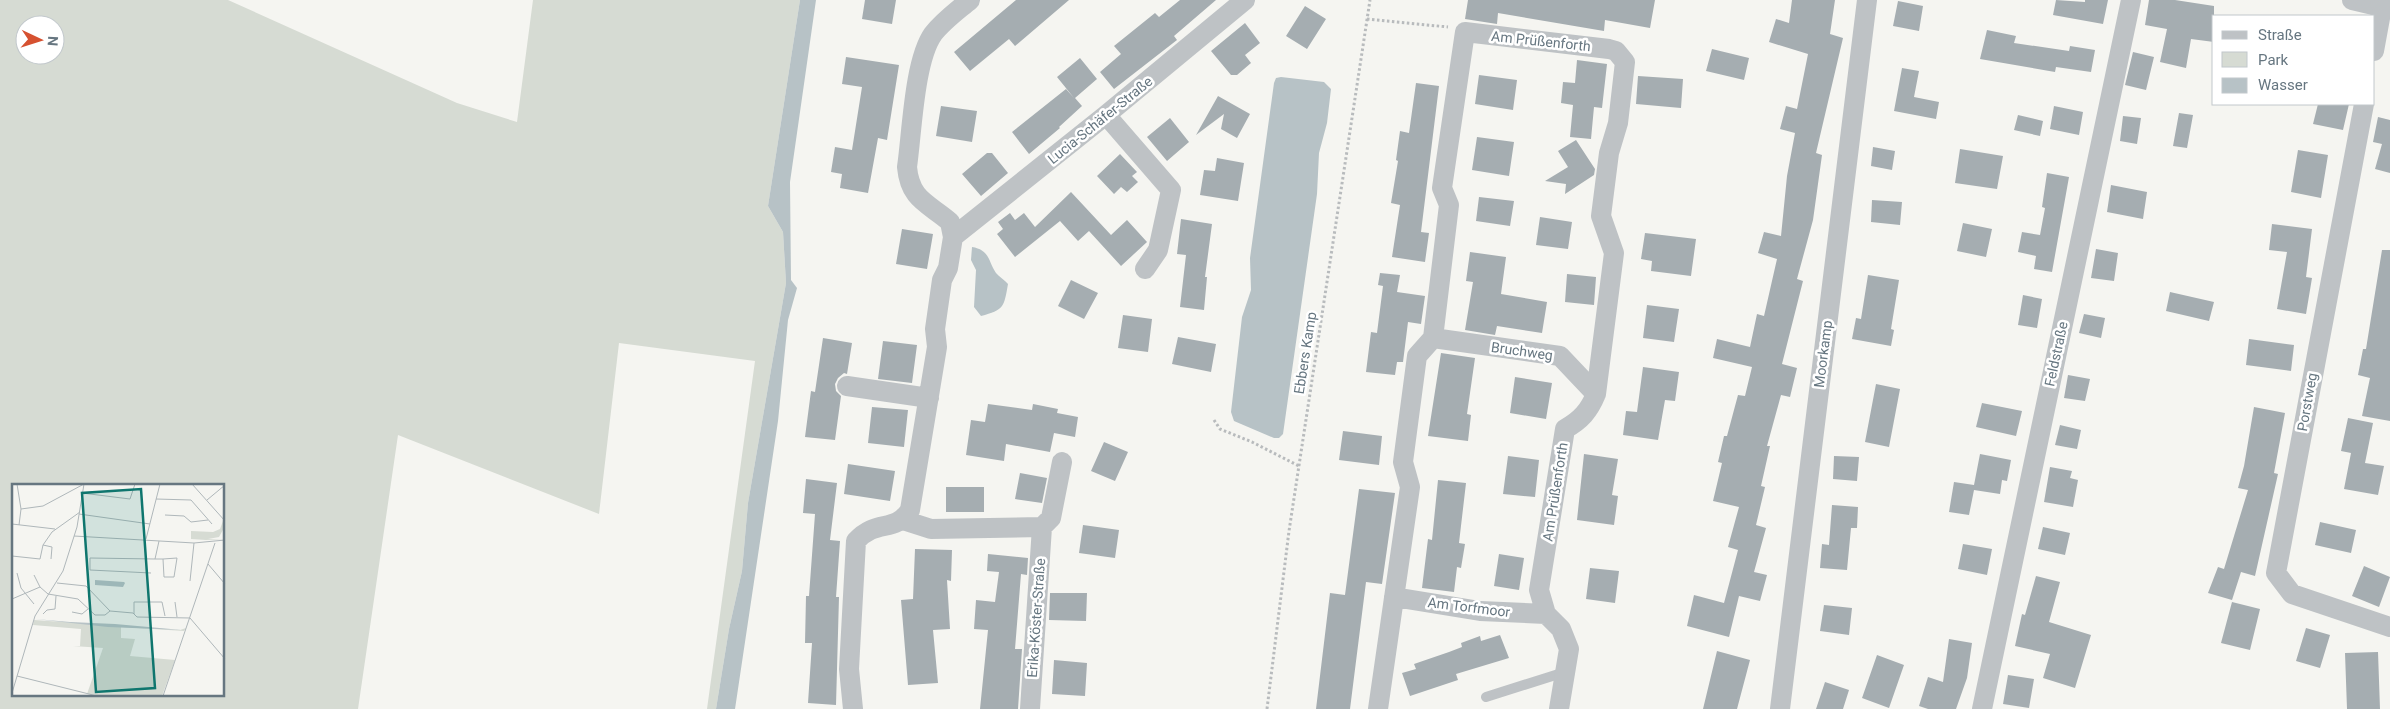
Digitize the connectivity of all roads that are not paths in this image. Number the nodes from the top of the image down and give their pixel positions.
1 (970, 0) edge
2 (1245, 0) edge
3 (1867, 0) edge
4 (2131, 0) edge
5 (2352, 0) edge
6 (2386, 8) edge
7 (2375, 47) edge
8 (2364, 105) edge
9 (1106, 115) junction
10 (953, 237) junction
11 (1145, 269) dead end
12 (1432, 338) junction
13 (847, 386) dead end
14 (1596, 394) junction
15 (929, 398) junction
16 (1062, 462) dead end
17 (903, 520) junction
18 (1042, 527) junction
19 (1394, 597) junction
20 (1546, 614) junction
21 (2390, 626) edge
22 (1565, 672) junction
23 (1486, 697) dead end
24 (853, 709) edge
25 (1030, 709) edge
26 (1378, 709) edge
27 (1559, 709) edge
28 (1780, 709) edge
29 (1982, 709) edge

1 - 10 street
2 - 9 street, Lucia-Schäfer-Straße
3 - 28 street, Moorkamp
4 - 29 street, Feldstraße
5 - 6 street
6 - 7 street
8 - 21 street, Porstweg
9 - 10 street, Lucia-Schäfer-Straße
9 - 11 street
10 - 15 street
12 - 14 street, Bruchweg
12 - 14 street, Am Prüßenforth
12 - 19 street
13 - 15 street
14 - 20 street, Am Prüßenforth
15 - 17 street
16 - 18 street, Erika-Köster-Straße
17 - 18 street
17 - 24 street
18 - 25 street, Erika-Köster-Straße
19 - 20 street, Am Torfmoor
19 - 26 street
20 - 22 street, Am Prüßenforth
22 - 23 lane
22 - 27 street, Am Prüßenforth

